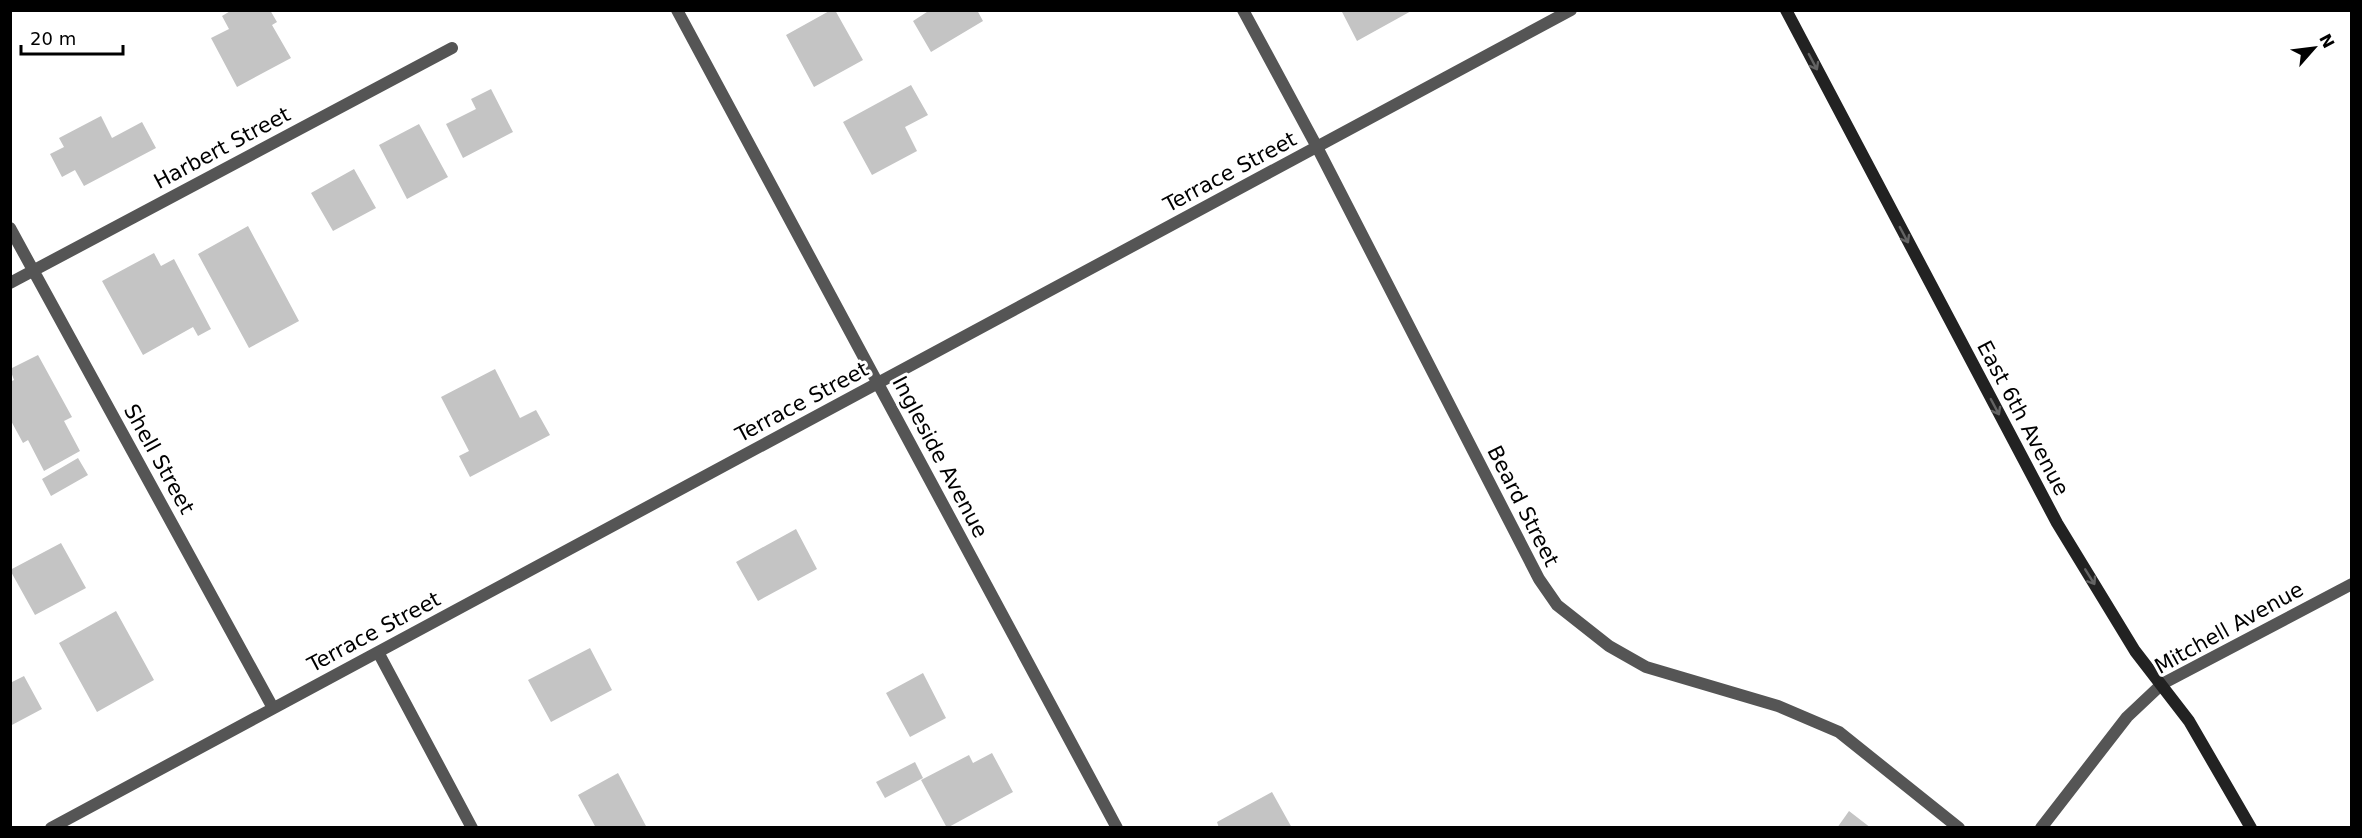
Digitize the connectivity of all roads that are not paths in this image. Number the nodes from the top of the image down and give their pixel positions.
1 (677, 10) edge
2 (1243, 10) edge
3 (1571, 10) edge
4 (1786, 10) edge
5 (452, 48) dead end
6 (1317, 147) junction
7 (10, 228) edge
8 (34, 271) junction
9 (10, 283) edge
10 (878, 383) junction
11 (2352, 584) edge
12 (378, 652) junction
13 (2162, 684) junction
14 (273, 708) junction
15 (51, 828) edge
16 (472, 828) edge
17 (1117, 828) edge
18 (1959, 828) edge
19 (2041, 828) edge
20 (2251, 828) edge

1 - 10 street, Ingleside Avenue
2 - 6 street, Beard Street
3 - 6 street, Terrace Street
4 -> 13 street, East 6th Avenue
5 - 8 street, Harbert Street
6 - 10 street, Terrace Street
6 - 18 street, Beard Street
7 - 8 street, Shell Street
8 - 9 street, Harbert Street
8 - 14 street, Shell Street
10 - 12 street, Terrace Street
10 - 17 street, Ingleside Avenue
11 - 13 street, Mitchell Avenue
12 - 14 street, Terrace Street
12 - 16 street
13 - 19 street, Mitchell Avenue
13 - 20 street, East 6th Avenue
14 - 15 street, Terrace Street

